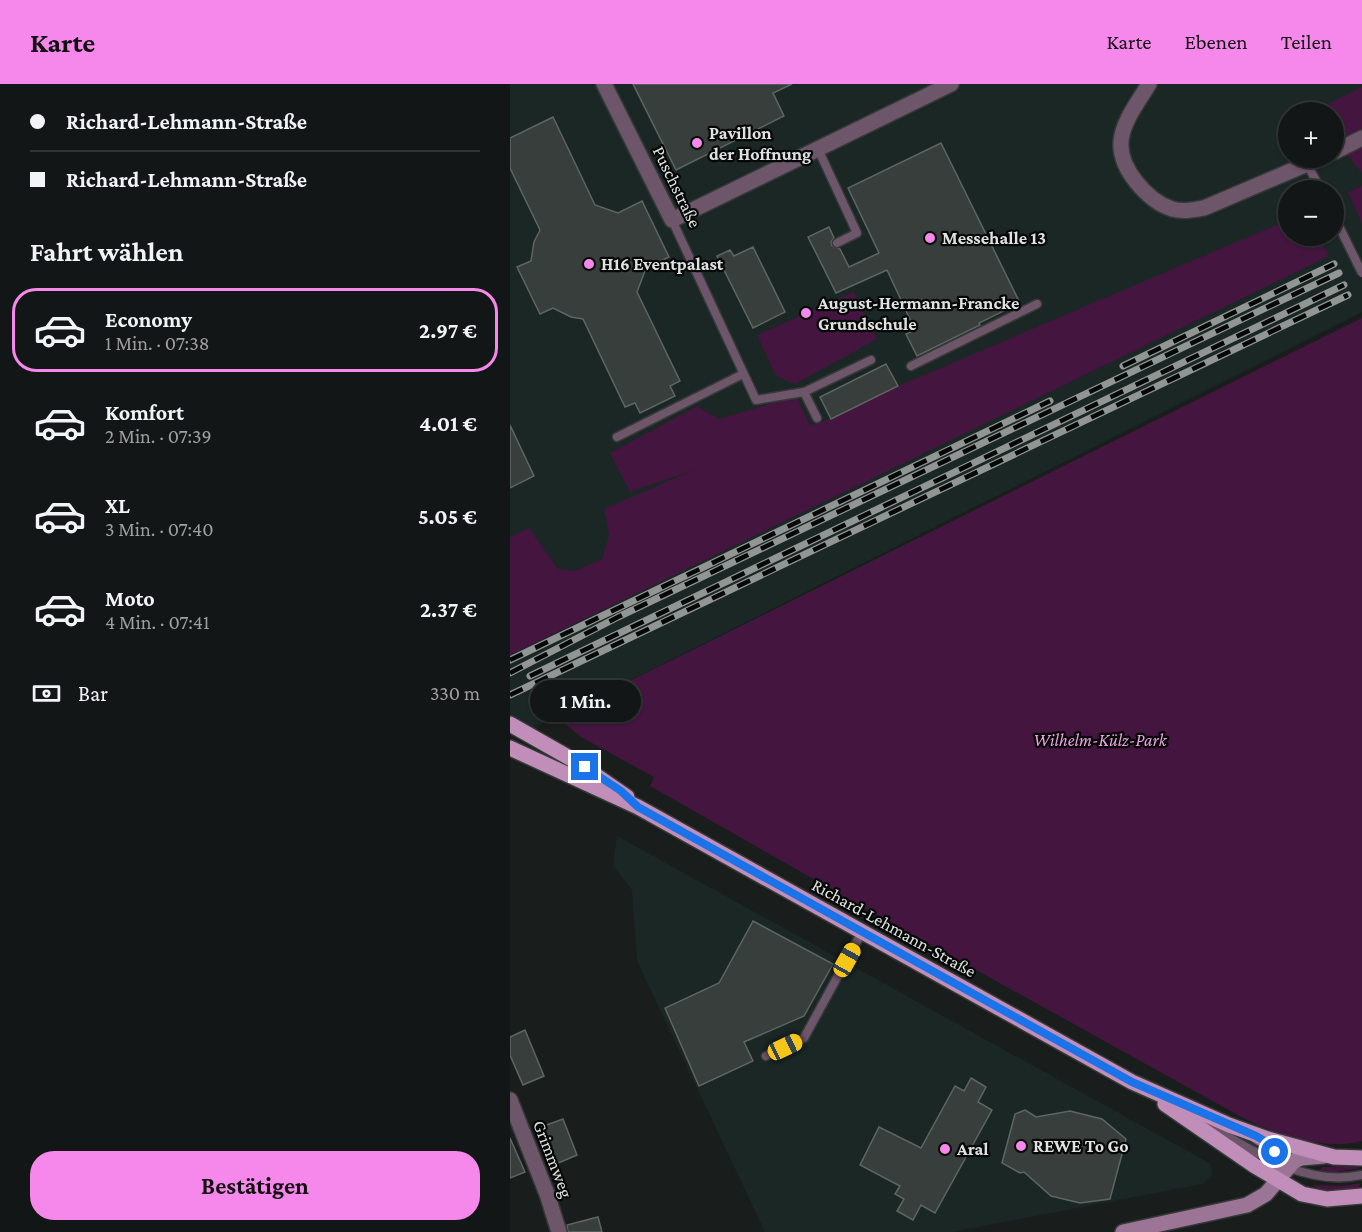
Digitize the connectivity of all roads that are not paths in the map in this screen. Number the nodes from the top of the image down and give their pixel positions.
1 (604, 84) edge
2 (951, 84) edge
3 (1149, 84) edge
4 (1362, 138) edge
5 (1344, 147) edge
6 (818, 149) junction
7 (1298, 168) edge
8 (672, 220) junction
9 (1344, 236) edge
10 (837, 243) dead end
11 (1362, 273) edge
12 (1037, 304) dead end
13 (871, 360) dead end
14 (911, 366) dead end
15 (743, 374) junction
16 (804, 392) junction
17 (817, 418) dead end
18 (617, 437) dead end
19 (510, 724) edge
20 (510, 748) edge
21 (638, 807) junction
22 (862, 932) junction
23 (766, 1056) dead end
24 (1132, 1082) junction
25 (510, 1100) edge
26 (1256, 1136) junction
27 (1327, 1156) junction
28 (1362, 1158) edge
29 (1281, 1170) junction
30 (1362, 1175) edge
31 (1362, 1196) edge
32 (559, 1232) edge
33 (1123, 1232) edge

1 - 8 street, Puschstraße
2 - 6 street
3 - 7 street
4 - 5 street
6 - 8 street
6 - 10 lane
8 - 15 lane, Puschstraße
9 - 11 lane, bridge
12 - 14 lane
13 - 16 lane
15 - 16 lane, Puschstraße
15 - 18 lane
16 - 17 lane
19 - 21 main road, Richard-Lehmann-Straße
20 - 21 main road, Richard-Lehmann-Straße
21 - 22 main road, Richard-Lehmann-Straße
22 - 23 lane
22 - 24 main road, Richard-Lehmann-Straße
24 - 26 main road, Richard-Lehmann-Straße
24 - 29 main road, Richard-Lehmann-Straße
25 - 32 street, Grimmweg
26 - 27 main road, Richard-Lehmann-Straße
26 - 29 main road, Richard-Lehmann-Straße
27 - 28 main road, Richard-Lehmann-Straße
27 - 29 main road
29 - 30 lane
29 - 31 main road, Richard-Lehmann-Straße
29 - 33 main road

